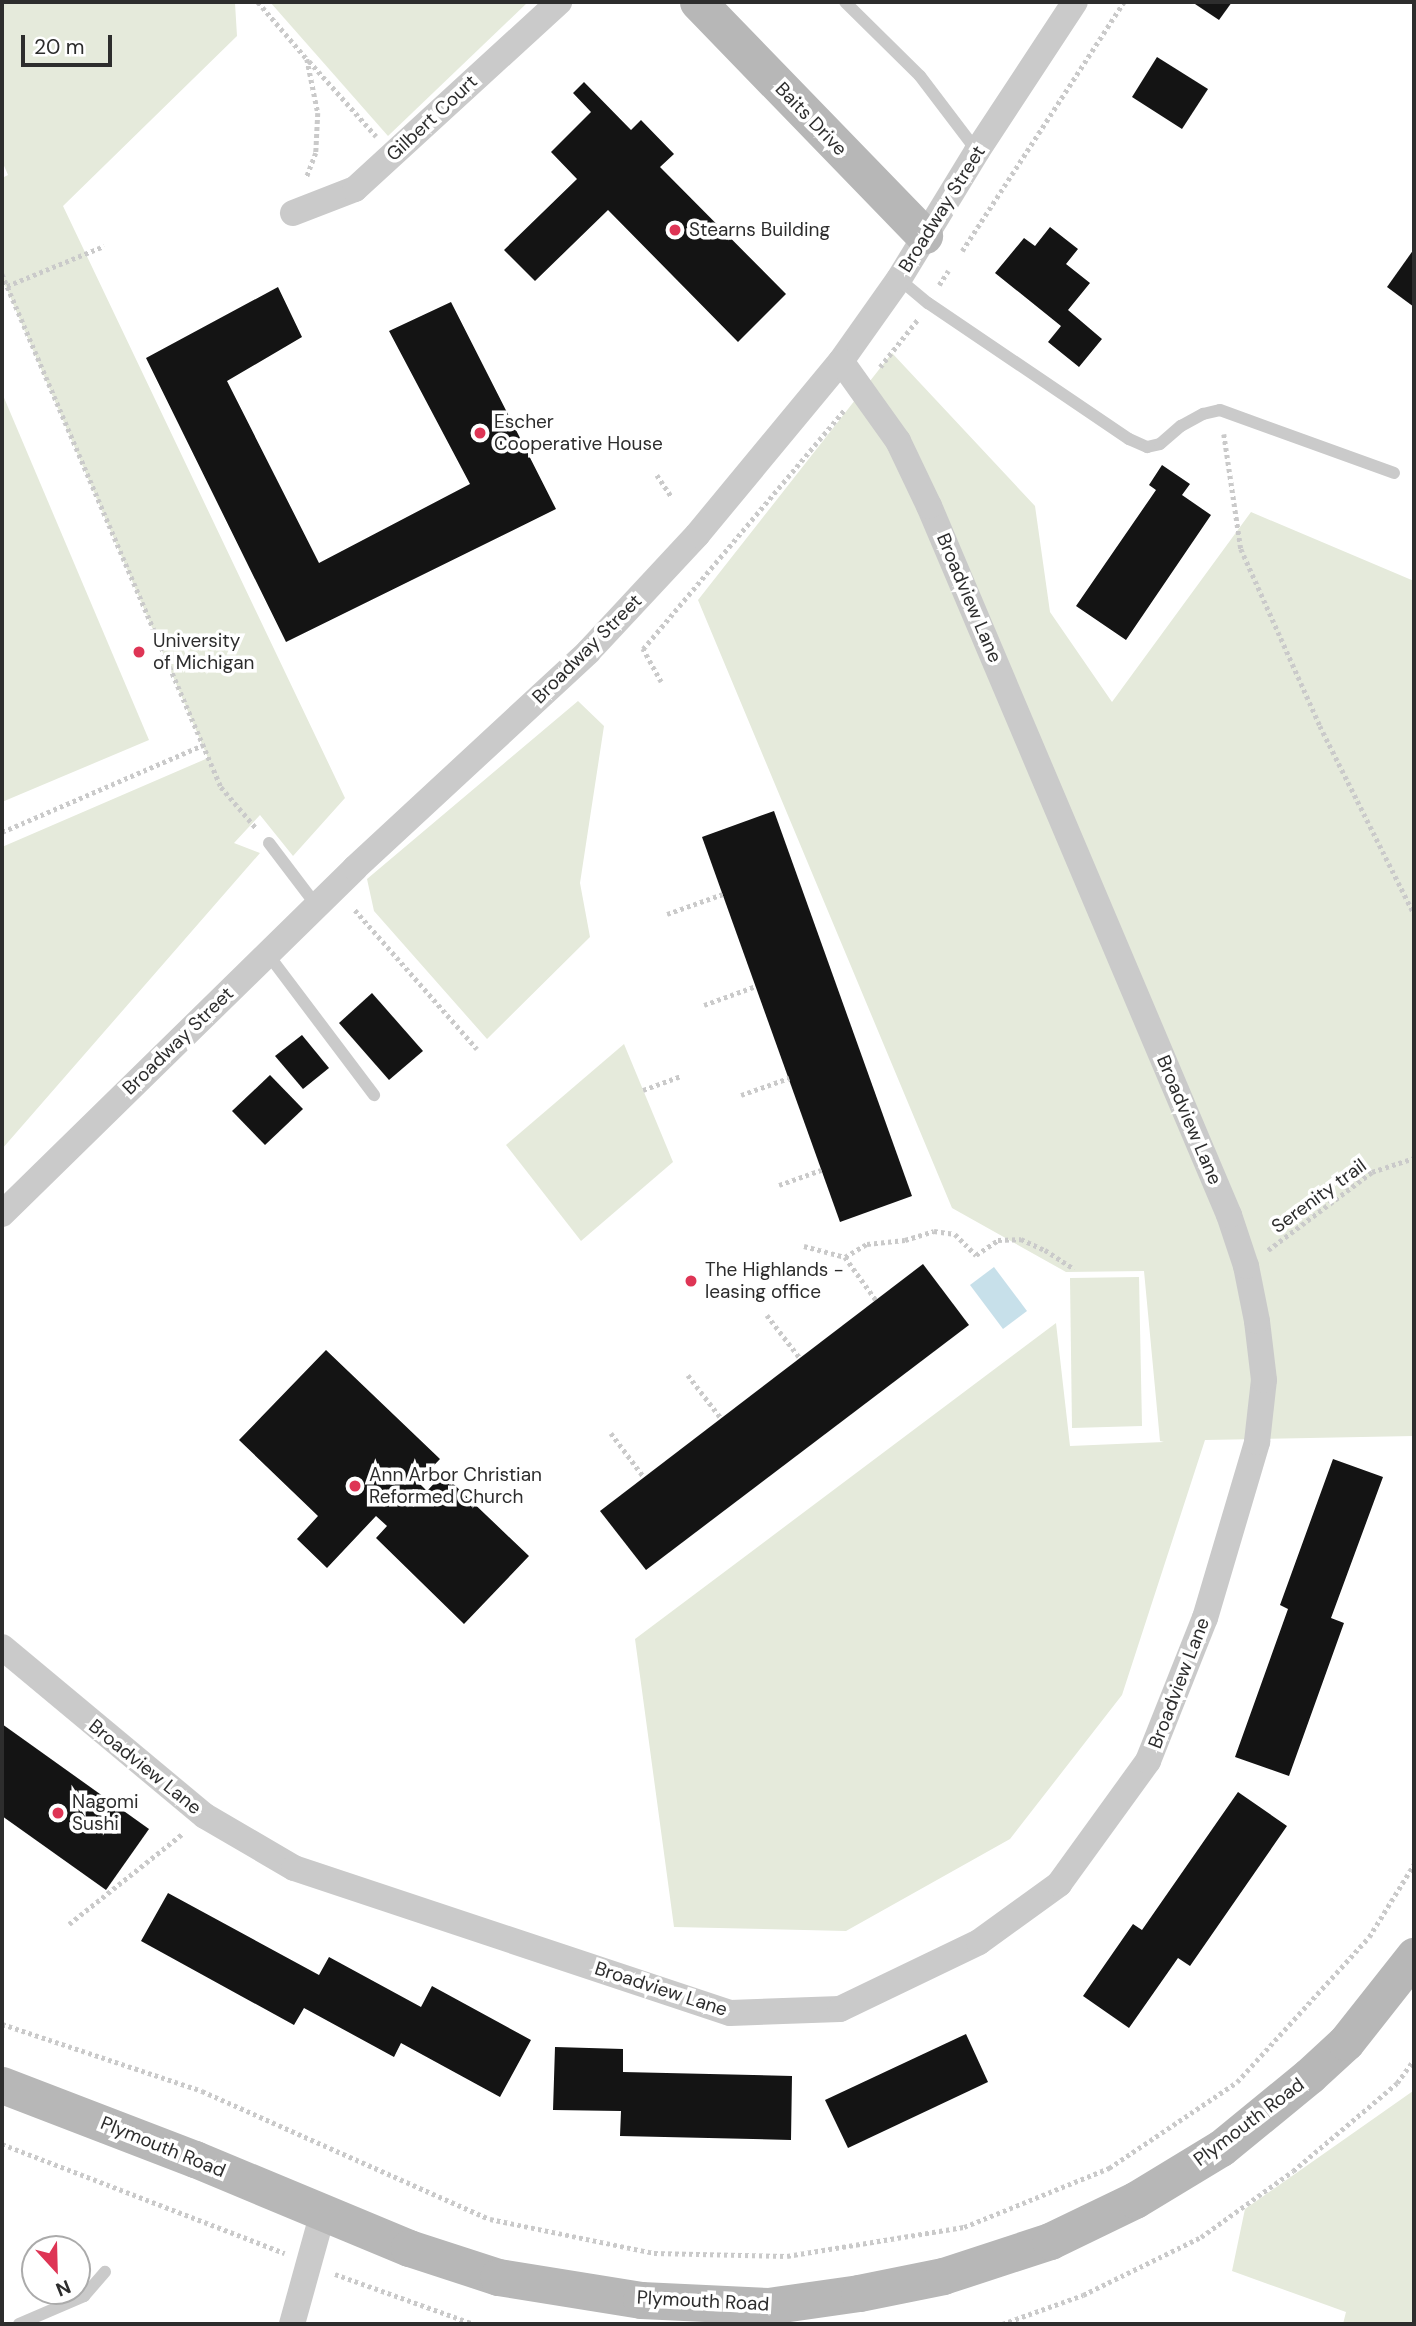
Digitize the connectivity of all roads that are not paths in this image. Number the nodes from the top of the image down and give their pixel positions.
1 (559, 2) edge
2 (698, 2) edge
3 (845, 2) edge
4 (1075, 2) edge
5 (977, 151) junction
6 (293, 213) dead end
7 (924, 235) junction
8 (899, 279) junction
9 (841, 361) junction
10 (1394, 473) dead end
11 (269, 844) road end
12 (316, 905) junction
13 (267, 953) junction
14 (374, 1095) dead end
15 (2, 1214) edge
16 (2, 1647) edge
17 (1414, 1956) edge
18 (2, 2085) edge
19 (323, 2212) junction
20 (105, 2272) dead end
21 (779, 2314) edge
22 (19, 2324) edge
23 (292, 2324) edge

1 - 6 street, Gilbert Court
2 - 7 main road, Baits Drive
3 - 5 lane
4 - 5 street, Broadway Street
5 - 7 street, Broadway Street
7 - 8 street, Broadway Street
8 - 9 street, Broadway Street
8 - 10 lane
9 - 12 street, Broadway Street
9 - 16 street, Broadview Lane
11 - 12 lane
12 - 13 street, Broadway Street
13 - 14 lane
13 - 15 street, Broadway Street
17 - 21 main road, Plymouth Road
18 - 19 main road, Plymouth Road
19 - 21 main road, Plymouth Road
19 - 23 street
20 - 22 lane

